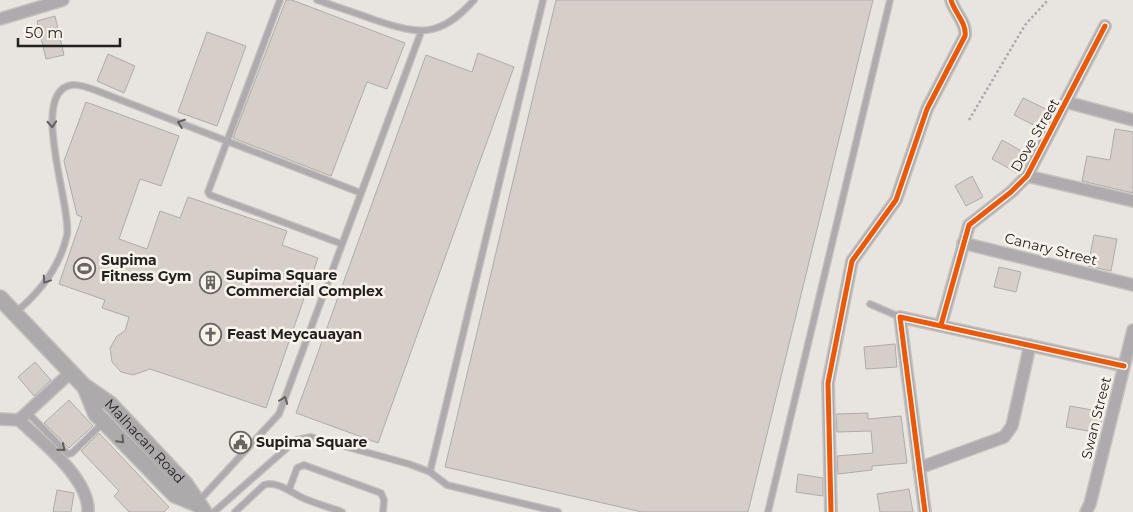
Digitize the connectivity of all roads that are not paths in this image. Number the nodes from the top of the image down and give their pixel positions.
1 (63, 0) edge
2 (280, 0) edge
3 (317, 0) edge
4 (474, 0) edge
5 (543, 0) edge
6 (890, 0) edge
7 (951, 0) edge
8 (0, 19) edge
9 (1105, 26) dead end
10 (422, 32) junction
11 (1066, 102) junction
12 (1133, 120) edge
13 (226, 140) junction
14 (1027, 176) junction
15 (361, 193) junction
16 (1133, 200) edge
17 (963, 243) junction
18 (342, 244) junction
19 (1133, 285) edge
20 (0, 298) edge
21 (870, 304) dead end
22 (15, 313) junction
23 (900, 317) junction
24 (941, 325) junction
25 (1133, 330) edge
26 (1030, 345) junction
27 (1124, 366) junction
28 (71, 372) junction
29 (84, 386) junction
30 (24, 417) junction
31 (0, 419) edge
32 (104, 422) junction
33 (919, 468) junction
34 (430, 472) junction
35 (290, 490) junction
36 (200, 508) edge
37 (88, 512) edge
38 (214, 512) edge
39 (235, 512) edge
40 (342, 512) edge
41 (383, 512) edge
42 (558, 512) edge
43 (768, 512) edge
44 (831, 512) edge
45 (925, 512) edge
46 (1086, 512) edge

1 - 8 street
2 - 13 lane
3 - 10 lane
4 - 10 lane
5 - 34 lane
6 - 43 lane
7 - 44 street
9 - 11 street, Dove Street
10 - 15 lane
11 - 12 street
11 - 14 street, Dove Street
13 - 15 lane
13 - 18 lane
13 -> 22 lane
14 - 16 street
14 - 17 street, Dove Street
15 - 18 lane
17 - 19 street, Canary Street
17 - 24 street, Dove Street
36 -> 18 lane
20 - 22 main road, Malhacan Road
21 - 23 lane
22 - 28 main road, Malhacan Road
23 - 24 street
23 - 33 street
24 - 26 street
25 - 27 street, Swan Street
26 - 27 street
26 - 33 street
27 - 46 street, Swan Street
28 - 29 main road, Malhacan Road
28 - 30 street
29 - 32 main road, Malhacan Road
29 - 36 main road, Malhacan Road
30 - 31 street
30 -> 32 lane
30 - 37 street
32 -> 36 main road, Malhacan Road
33 - 45 street
34 - 38 lane
34 - 42 lane
35 - 39 lane
35 - 40 lane
35 - 41 lane

